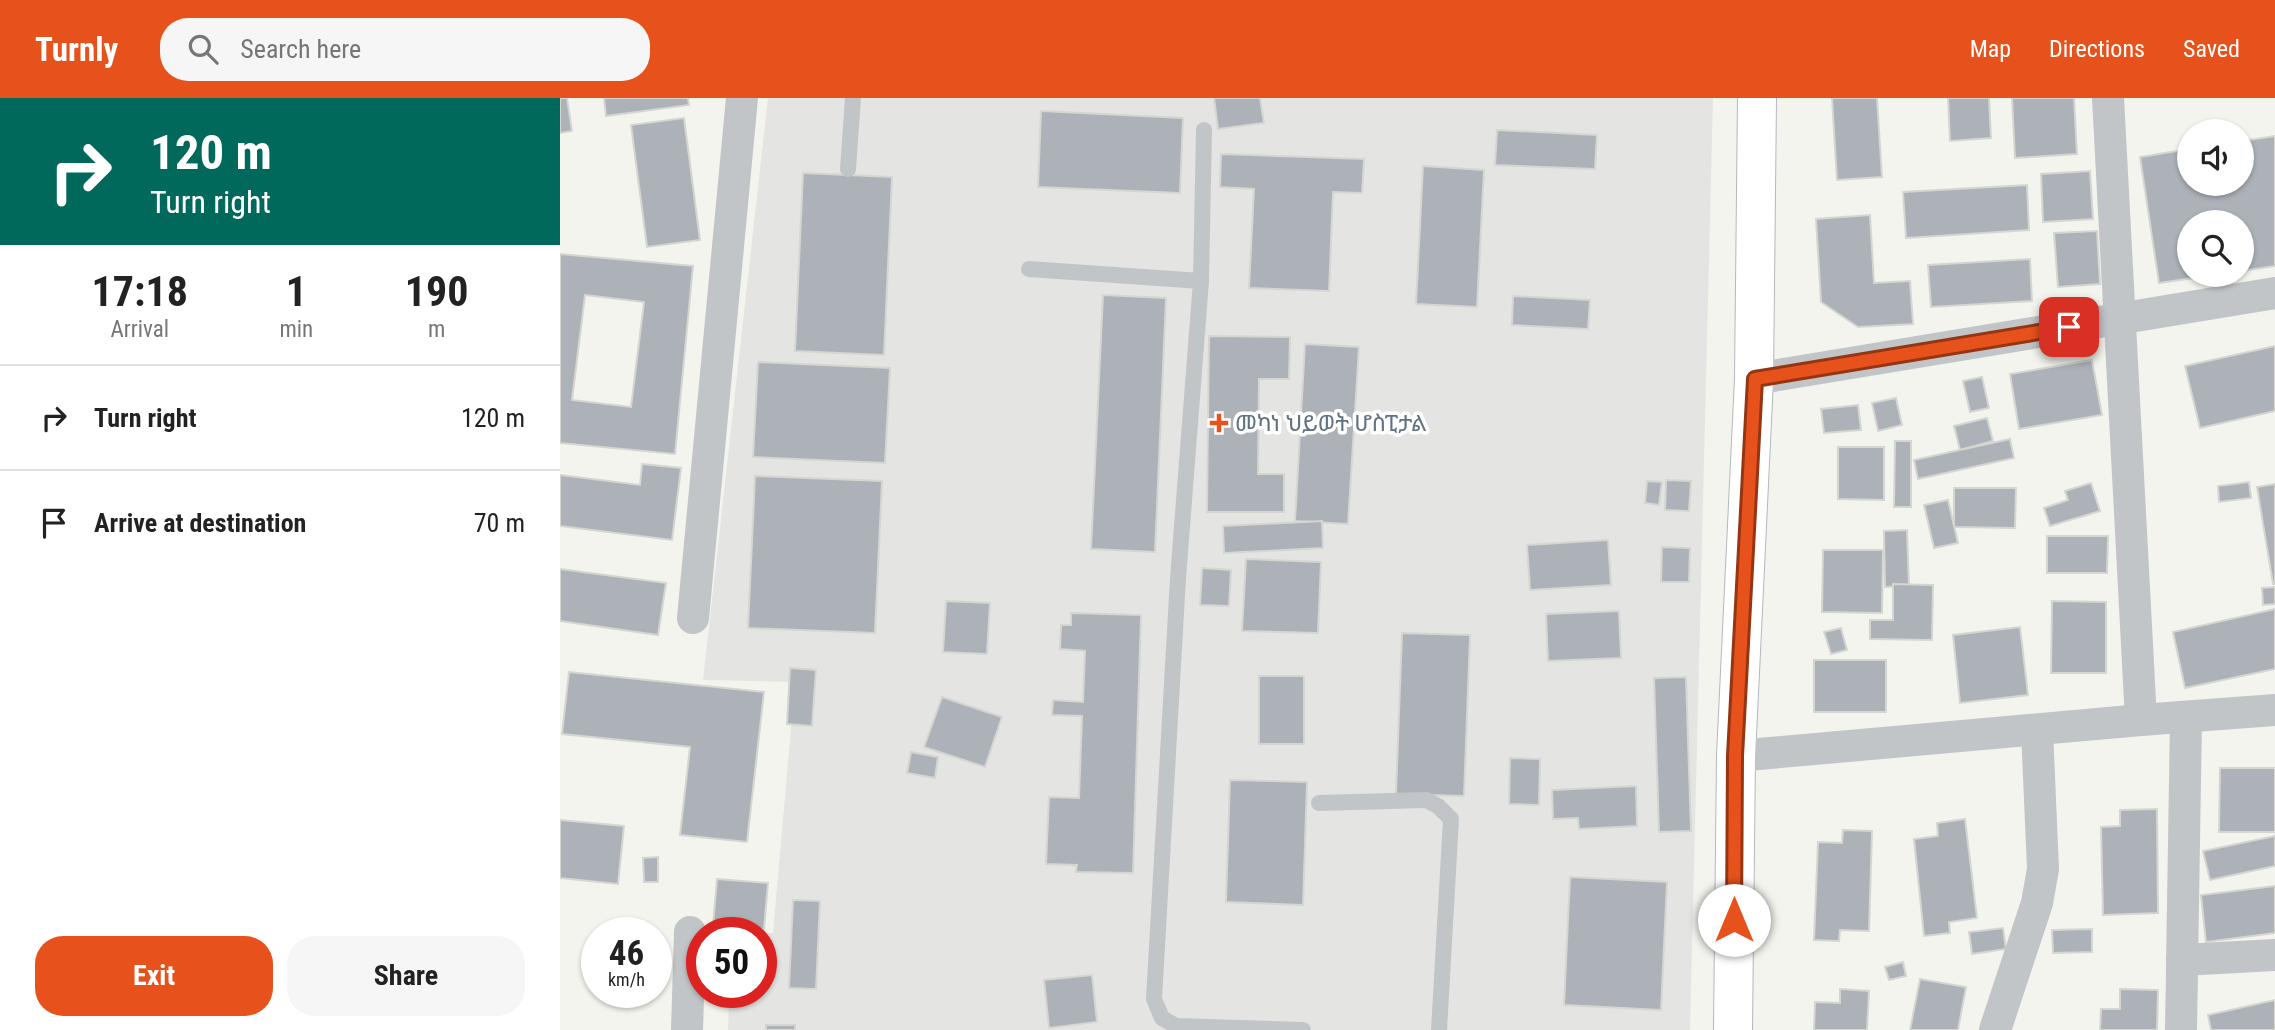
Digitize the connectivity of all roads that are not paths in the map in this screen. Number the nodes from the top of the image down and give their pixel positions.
1 (742, 98) edge
2 (853, 98) edge
3 (1757, 98) edge
4 (2108, 98) edge
5 (1204, 130) dead end
6 (848, 169) dead end
7 (1029, 269) dead end
8 (1201, 281) junction
9 (2275, 293) edge
10 (2121, 318) junction
11 (1755, 379) junction
12 (693, 618) dead end
13 (2275, 710) edge
14 (2186, 717) junction
15 (2141, 720) junction
16 (2037, 730) junction
17 (1735, 756) junction
18 (1319, 803) dead end
19 (2275, 955) edge
20 (2182, 960) junction
21 (688, 1008) edge
22 (687, 1030) edge
23 (1303, 1030) edge
24 (1439, 1030) edge
25 (1733, 1030) edge
26 (1996, 1030) edge
27 (2181, 1030) edge

1 - 12 street
2 - 6 lane
3 - 11 main road
4 - 10 street
5 - 8 lane
7 - 8 lane
8 - 23 lane
9 - 10 street
10 - 11 street
10 - 15 street
11 - 17 main road
13 - 14 street
14 - 15 street
14 - 20 street
15 - 16 street
16 - 17 street
16 - 26 street
17 - 25 main road
18 - 24 lane
19 - 20 street
20 - 27 street
21 - 22 street

